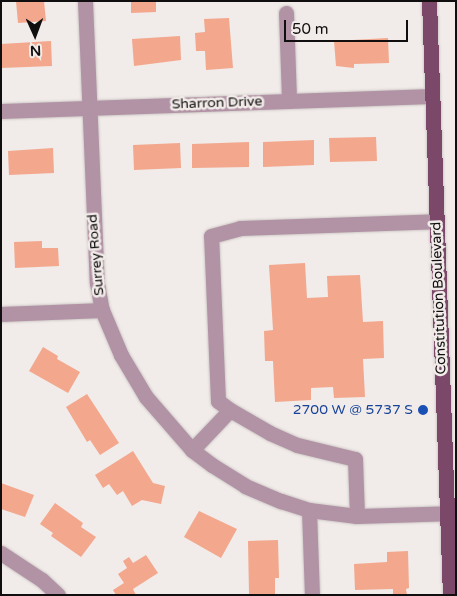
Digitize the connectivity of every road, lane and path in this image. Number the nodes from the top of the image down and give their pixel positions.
1 (85, 1) edge
2 (429, 1) edge
3 (286, 13) dead end
4 (432, 96) junction
5 (289, 101) junction
6 (88, 108) junction
7 (1, 111) edge
8 (436, 220) junction
9 (102, 310) junction
10 (1, 314) edge
11 (230, 410) junction
12 (192, 450) junction
13 (309, 510) junction
14 (451, 514) edge
15 (357, 516) junction
16 (1, 553) edge
17 (58, 595) edge
18 (312, 595) edge
19 (450, 595) edge

1 - 6 street, Surrey Road
2 - 4 main road, Constitution Boulevard
3 - 5 street
4 - 5 street, Sharron Drive
4 - 8 main road, Constitution Boulevard
5 - 6 street, Sharron Drive
6 - 7 street, Sharron Drive
6 - 9 street, Surrey Road
8 - 11 street
8 - 14 main road, Constitution Boulevard
9 - 10 street
9 - 12 street, Surrey Road
11 - 12 street
11 - 15 street
12 - 13 street, Surrey Road
13 - 15 street, Surrey Road
13 - 18 street
14 - 15 street, Surrey Road
14 - 19 main road, Constitution Boulevard
16 - 17 street

